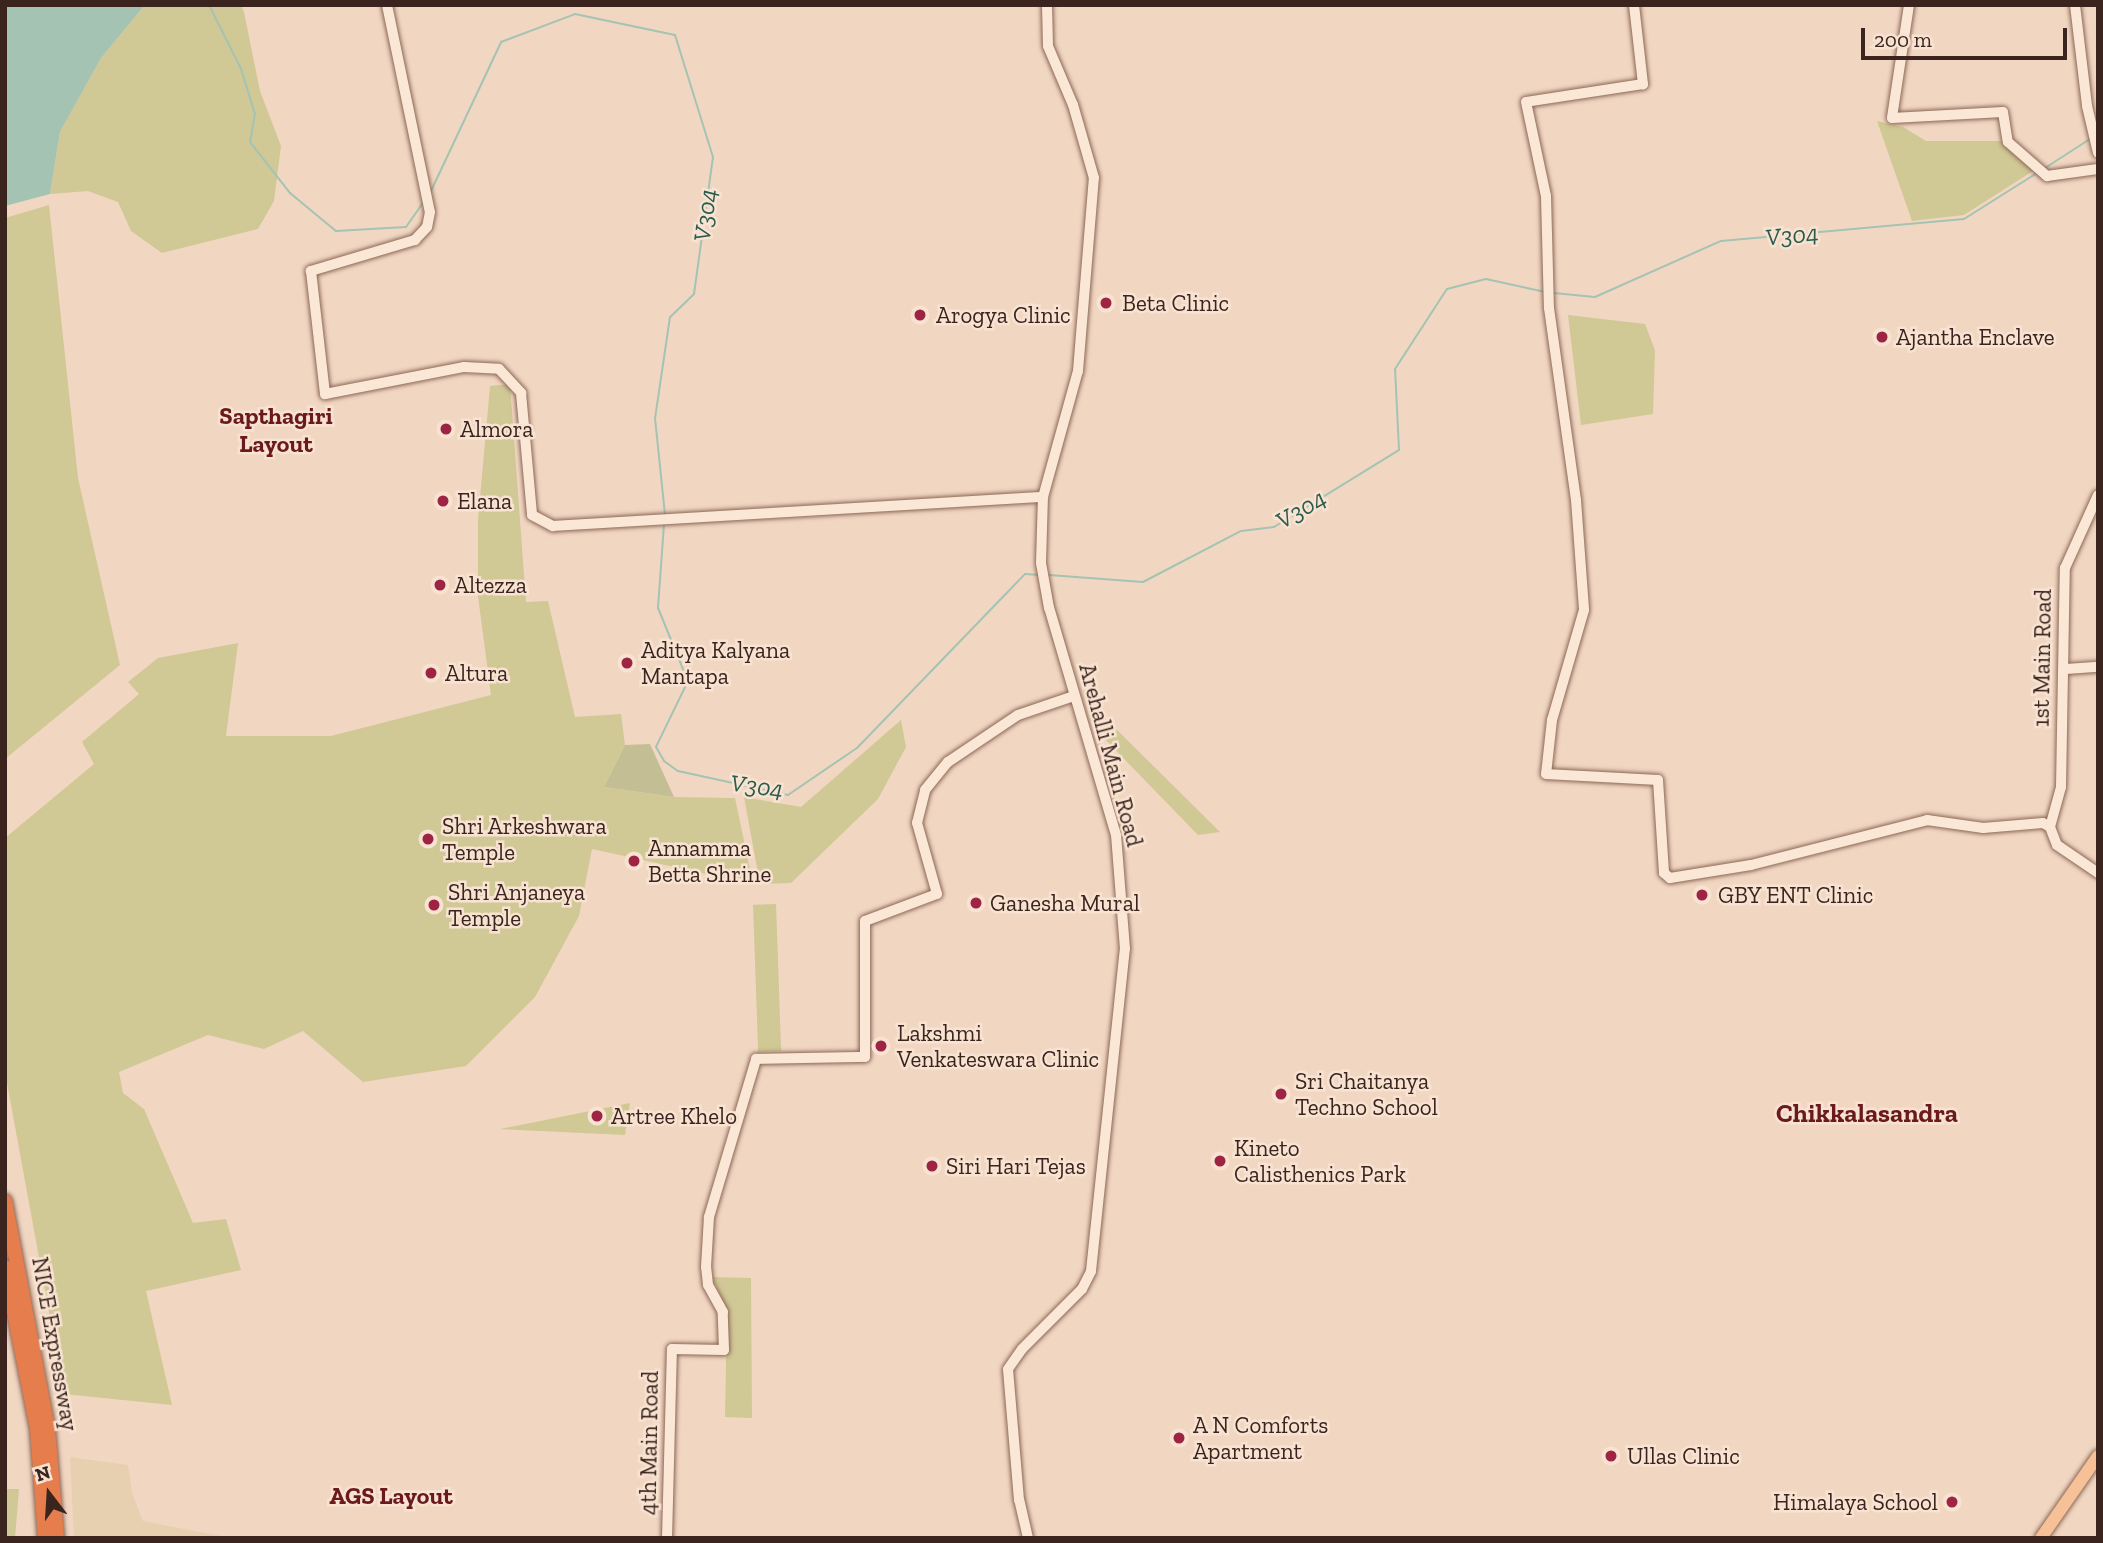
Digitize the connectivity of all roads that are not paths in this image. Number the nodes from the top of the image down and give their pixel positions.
1 (387, 5) edge
2 (1047, 5) edge
3 (1634, 5) edge
4 (1909, 5) edge
5 (2075, 5) edge
6 (2097, 148) edge
7 (2098, 169) edge
8 (2098, 495) edge
9 (1043, 497) junction
10 (2098, 667) edge
11 (2066, 669) junction
12 (1074, 696) junction
13 (2050, 827) junction
14 (2098, 873) edge
15 (5, 1201) edge
16 (13, 1279) edge
17 (2098, 1456) edge
18 (45, 1538) edge
19 (57, 1538) edge
20 (667, 1538) edge
21 (1028, 1538) edge
22 (2041, 1538) edge

1 - 9 street
2 - 9 street, Arehalli Main Road
3 - 13 street
4 - 7 street
5 - 6 street
8 - 11 street, 1st Main Road
9 - 12 street, Arehalli Main Road
10 - 11 street
11 - 13 street, 1st Main Road
12 - 20 street, 4th Main Road
12 - 21 street, Arehalli Main Road
13 - 14 street
15 - 16 highway, NICE Expressway
16 - 18 highway, NICE Expressway
16 - 19 highway, NICE Expressway
17 - 22 main road

